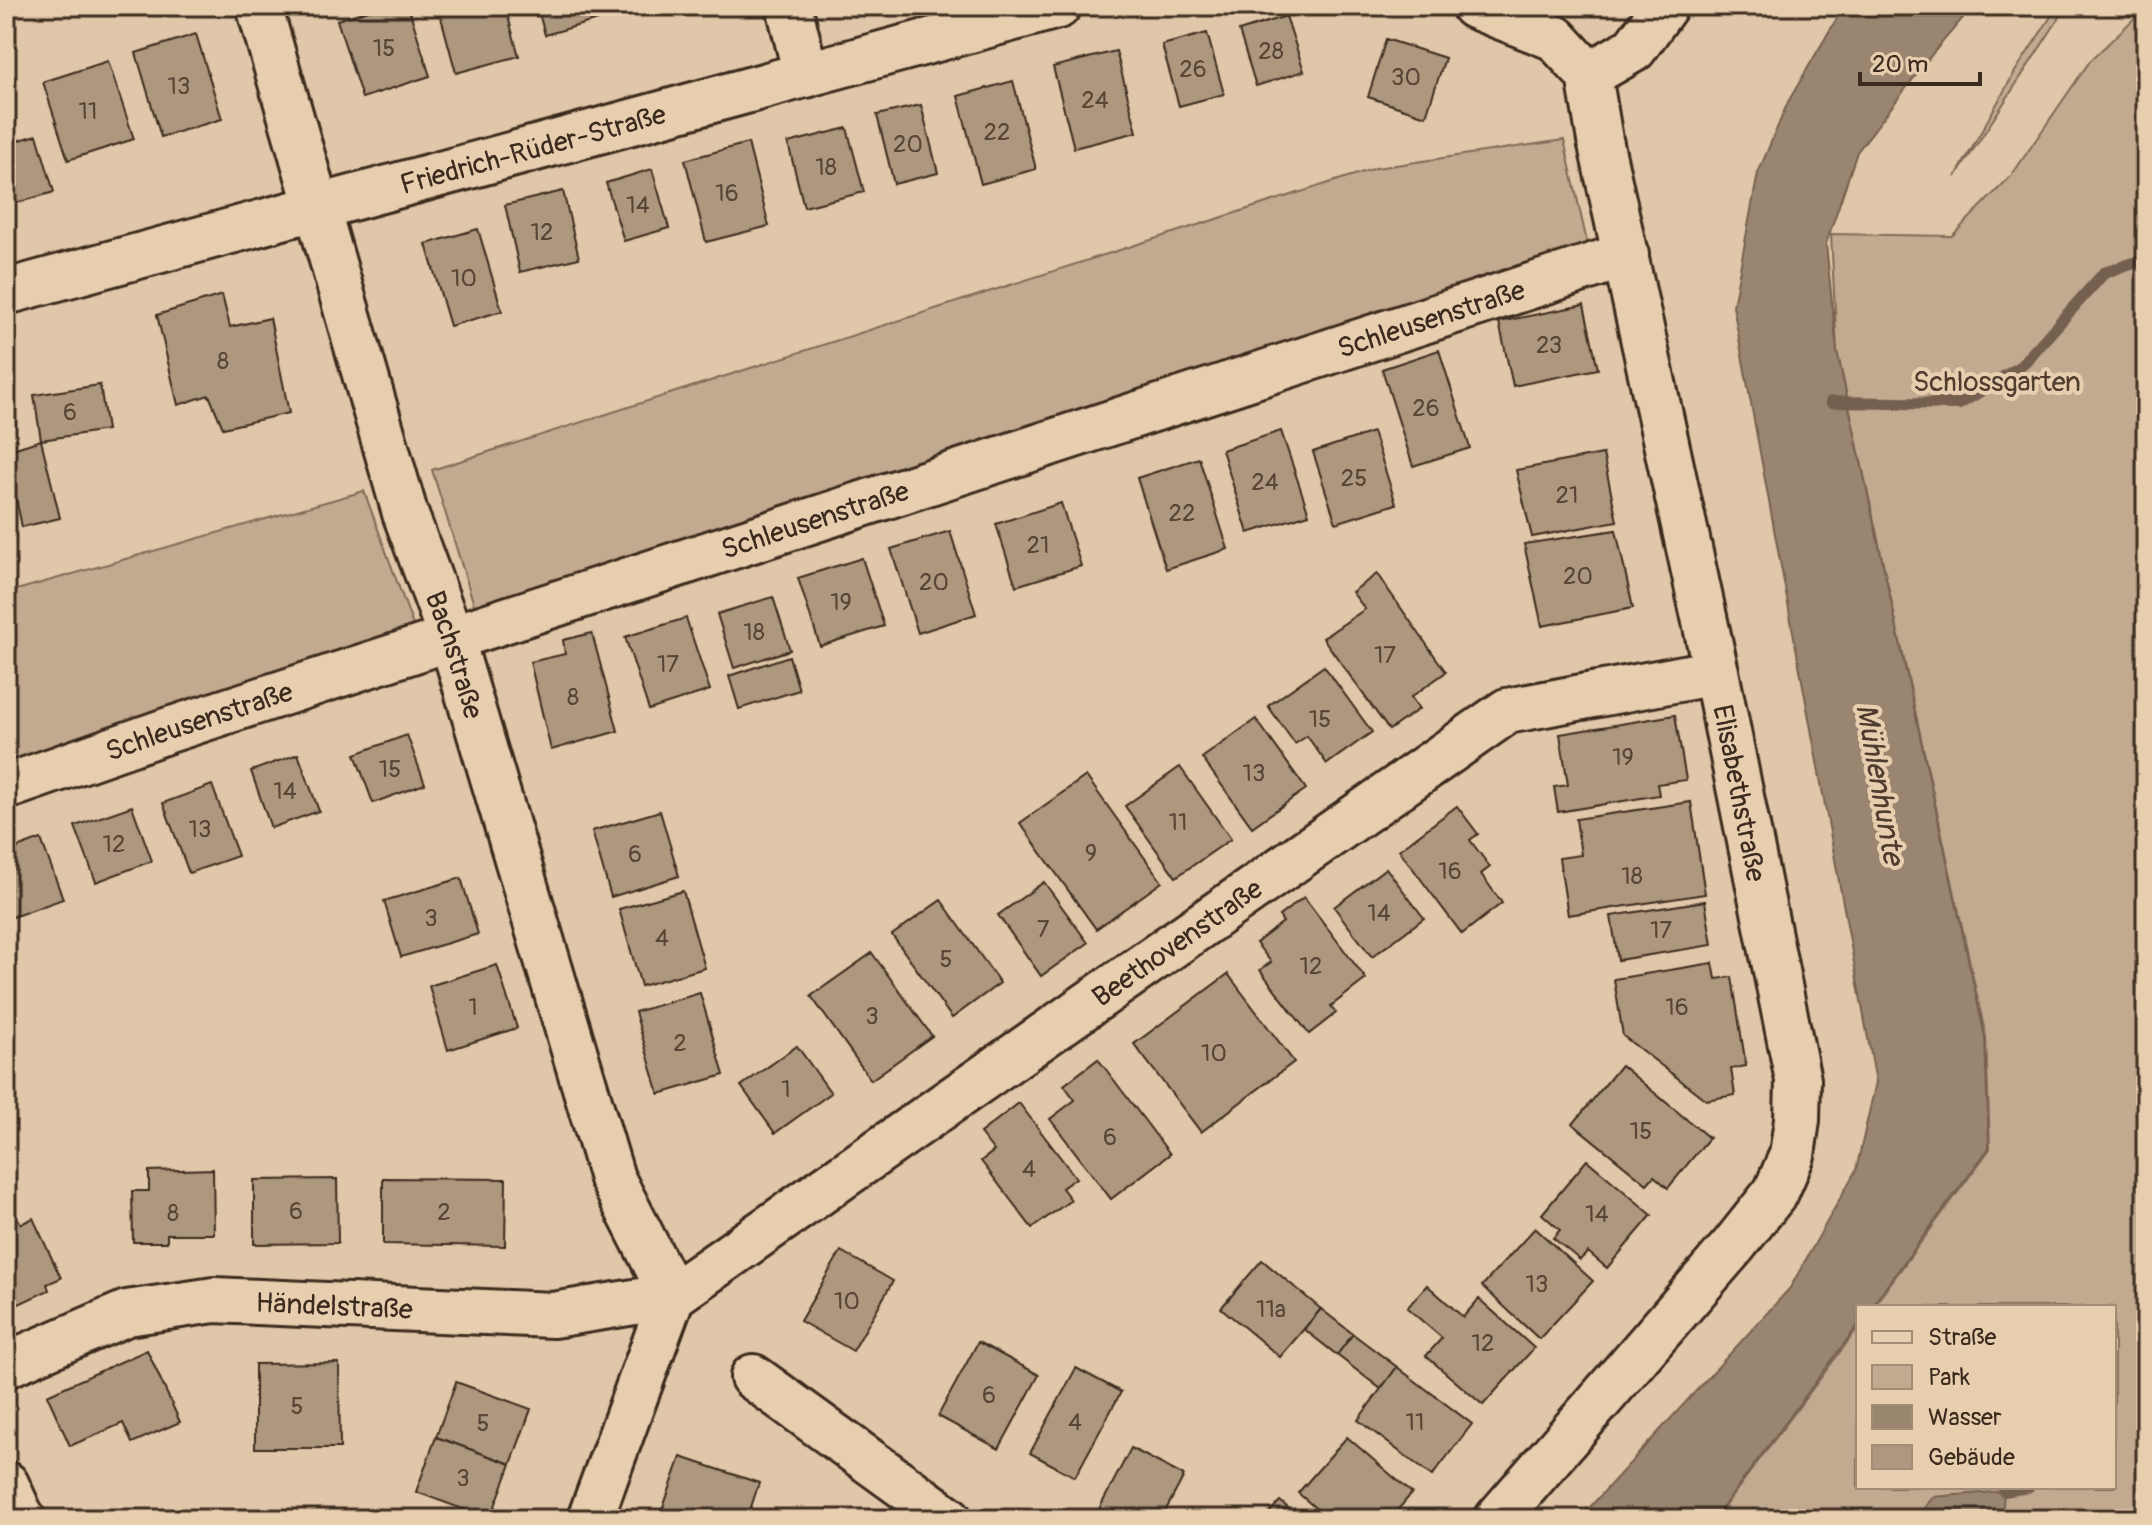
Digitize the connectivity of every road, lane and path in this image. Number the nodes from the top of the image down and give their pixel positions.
1 (259, 6) edge
2 (789, 6) edge
3 (1058, 6) edge
4 (1474, 6) edge
5 (1665, 6) edge
6 (806, 75) junction
7 (1589, 75) junction
8 (318, 206) junction
9 (1626, 255) junction
10 (6, 292) edge
11 (452, 640) junction
12 (1716, 672) junction
13 (6, 787) edge
14 (672, 1296) junction
15 (6, 1365) edge
16 (753, 1377) dead end
17 (6, 1484) edge
18 (22, 1519) edge
19 (590, 1519) edge
20 (949, 1519) edge
21 (1497, 1519) edge

1 - 8 street, Bachstraße
2 - 6 street
3 - 6 street, Friedrich-Rüder-Straße
4 - 7 street
5 - 7 street
6 - 8 street, Friedrich-Rüder-Straße
7 - 9 street, Elisabethstraße
8 - 10 street, Friedrich-Rüder-Straße
8 - 11 street, Bachstraße
9 - 11 street, Schleusenstraße
9 - 12 street, Elisabethstraße
11 - 13 street, Schleusenstraße
11 - 14 street, Bachstraße
12 - 14 street, Beethovenstraße
12 - 21 street, Elisabethstraße
14 - 15 street, Händelstraße
14 - 19 street
16 - 20 street
17 - 18 street

